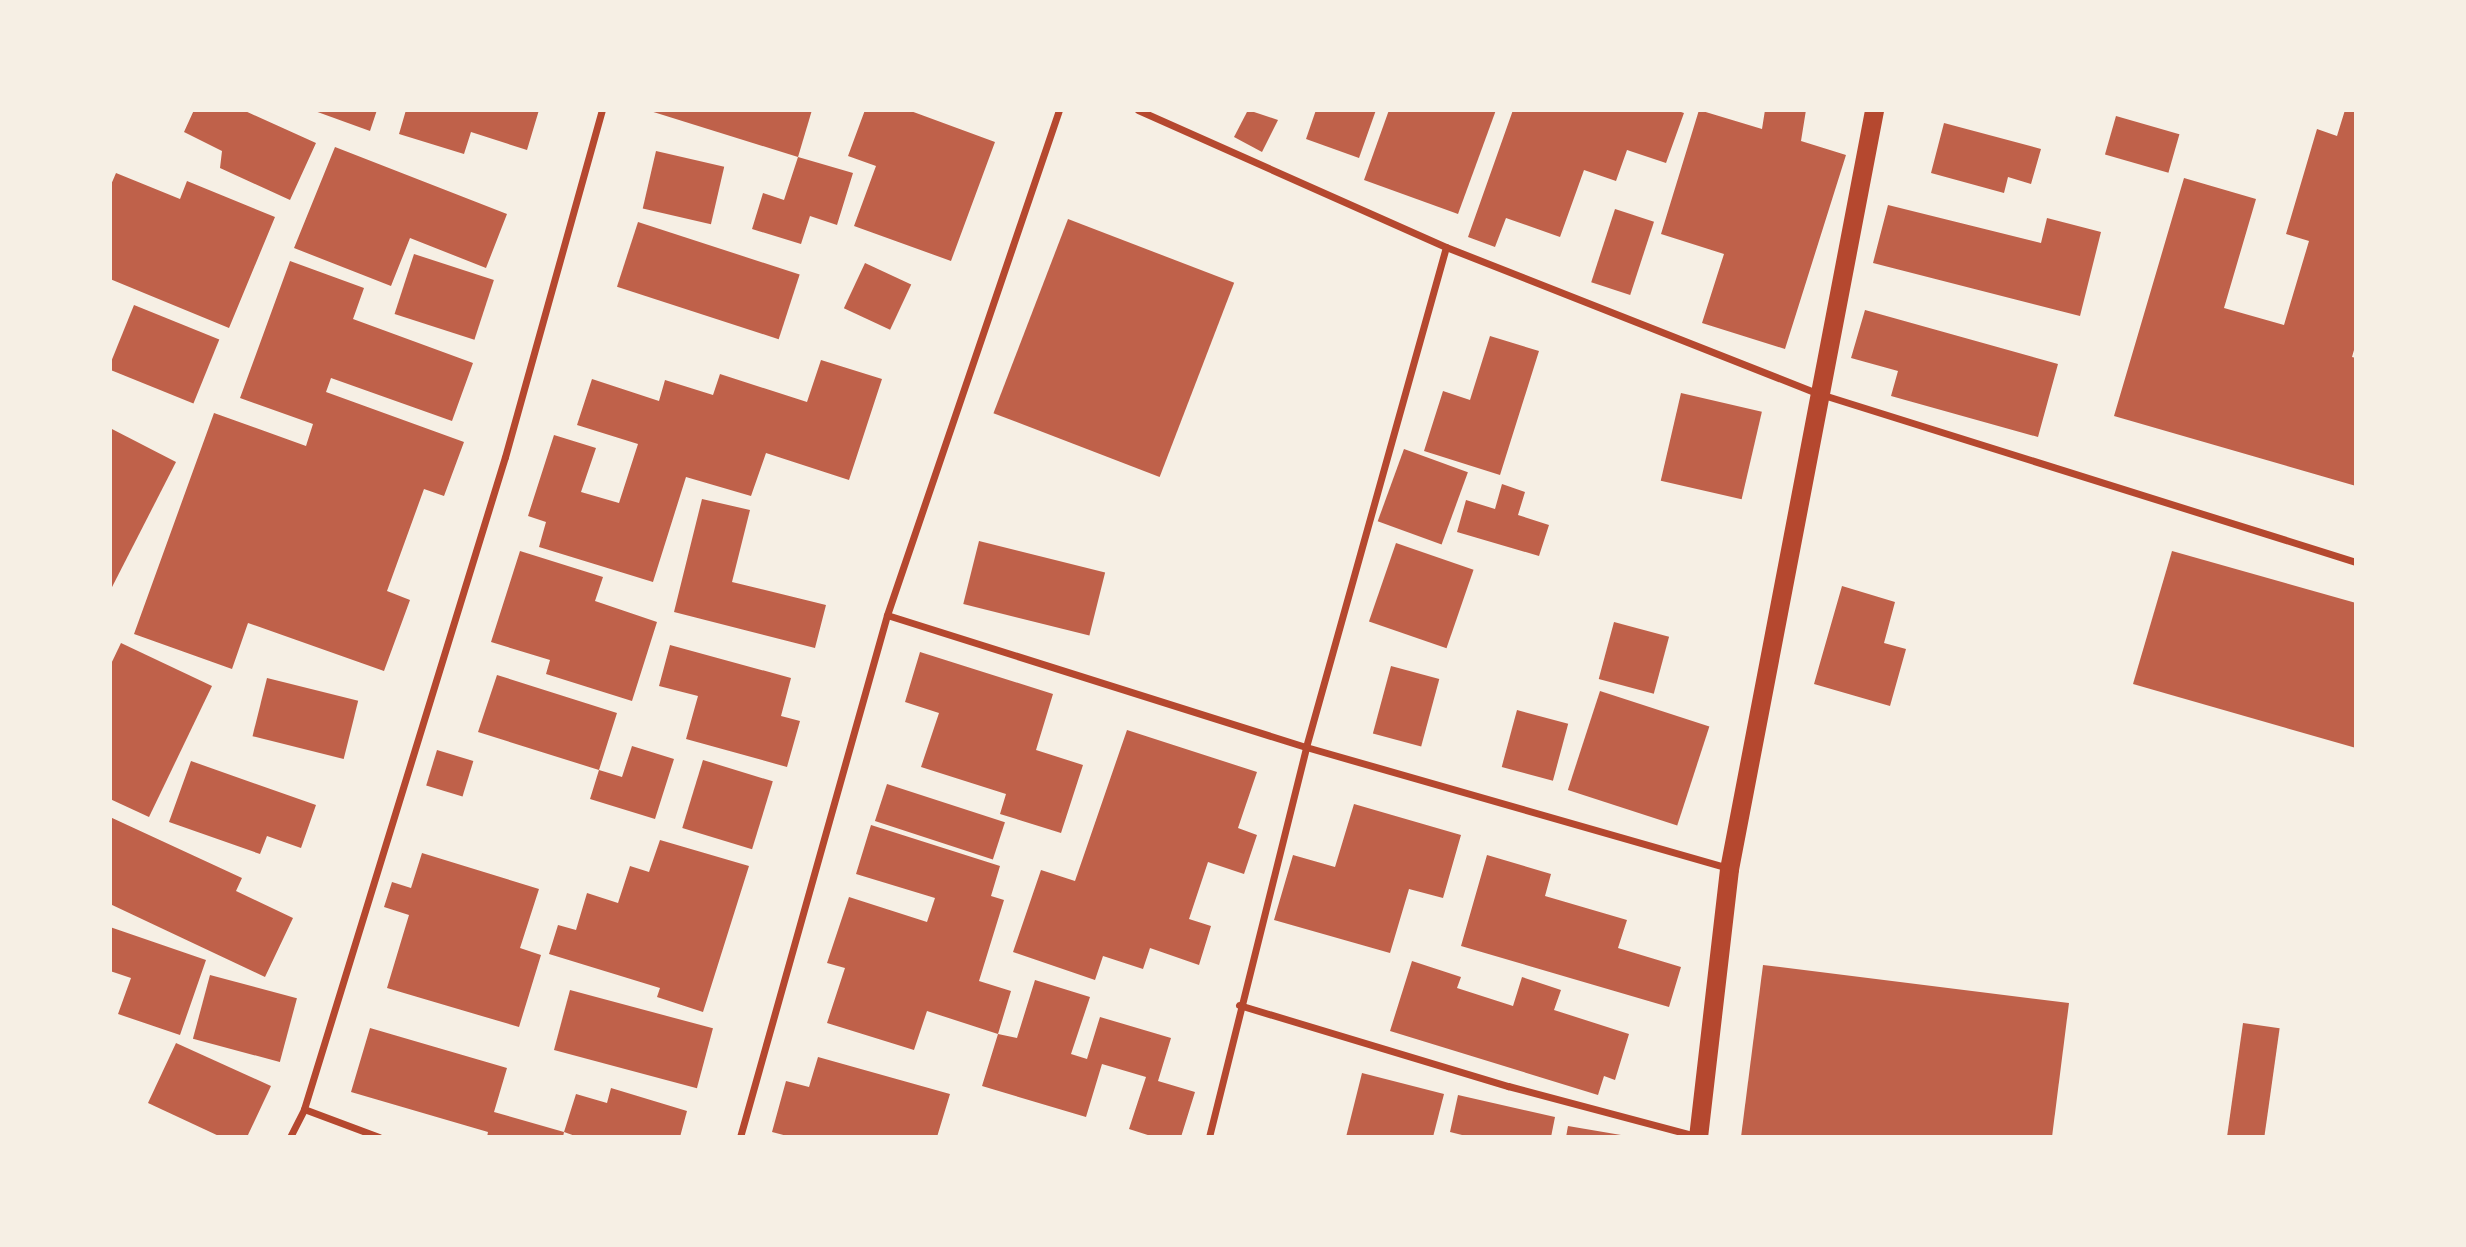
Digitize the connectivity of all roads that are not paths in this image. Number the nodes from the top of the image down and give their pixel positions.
1 (602, 110) edge
2 (1059, 110) edge
3 (1138, 110) edge
4 (1874, 110) edge
5 (1446, 247) junction
6 (1817, 393) junction
7 (2356, 562) edge
8 (887, 615) junction
9 (1306, 747) junction
10 (1729, 869) junction
11 (1239, 1005) junction
12 (304, 1110) junction
13 (290, 1137) edge
14 (379, 1137) edge
15 (740, 1137) edge
16 (1209, 1137) edge
17 (1698, 1137) edge

1 - 12 street
2 - 8 street
3 - 5 street
4 - 6 highway
5 - 6 street
5 - 9 street
6 - 7 street
6 - 10 highway
8 - 9 street
8 - 15 street
9 - 10 street
9 - 11 street
10 - 17 highway
11 - 16 street
11 - 17 street
12 - 13 street
12 - 14 street

